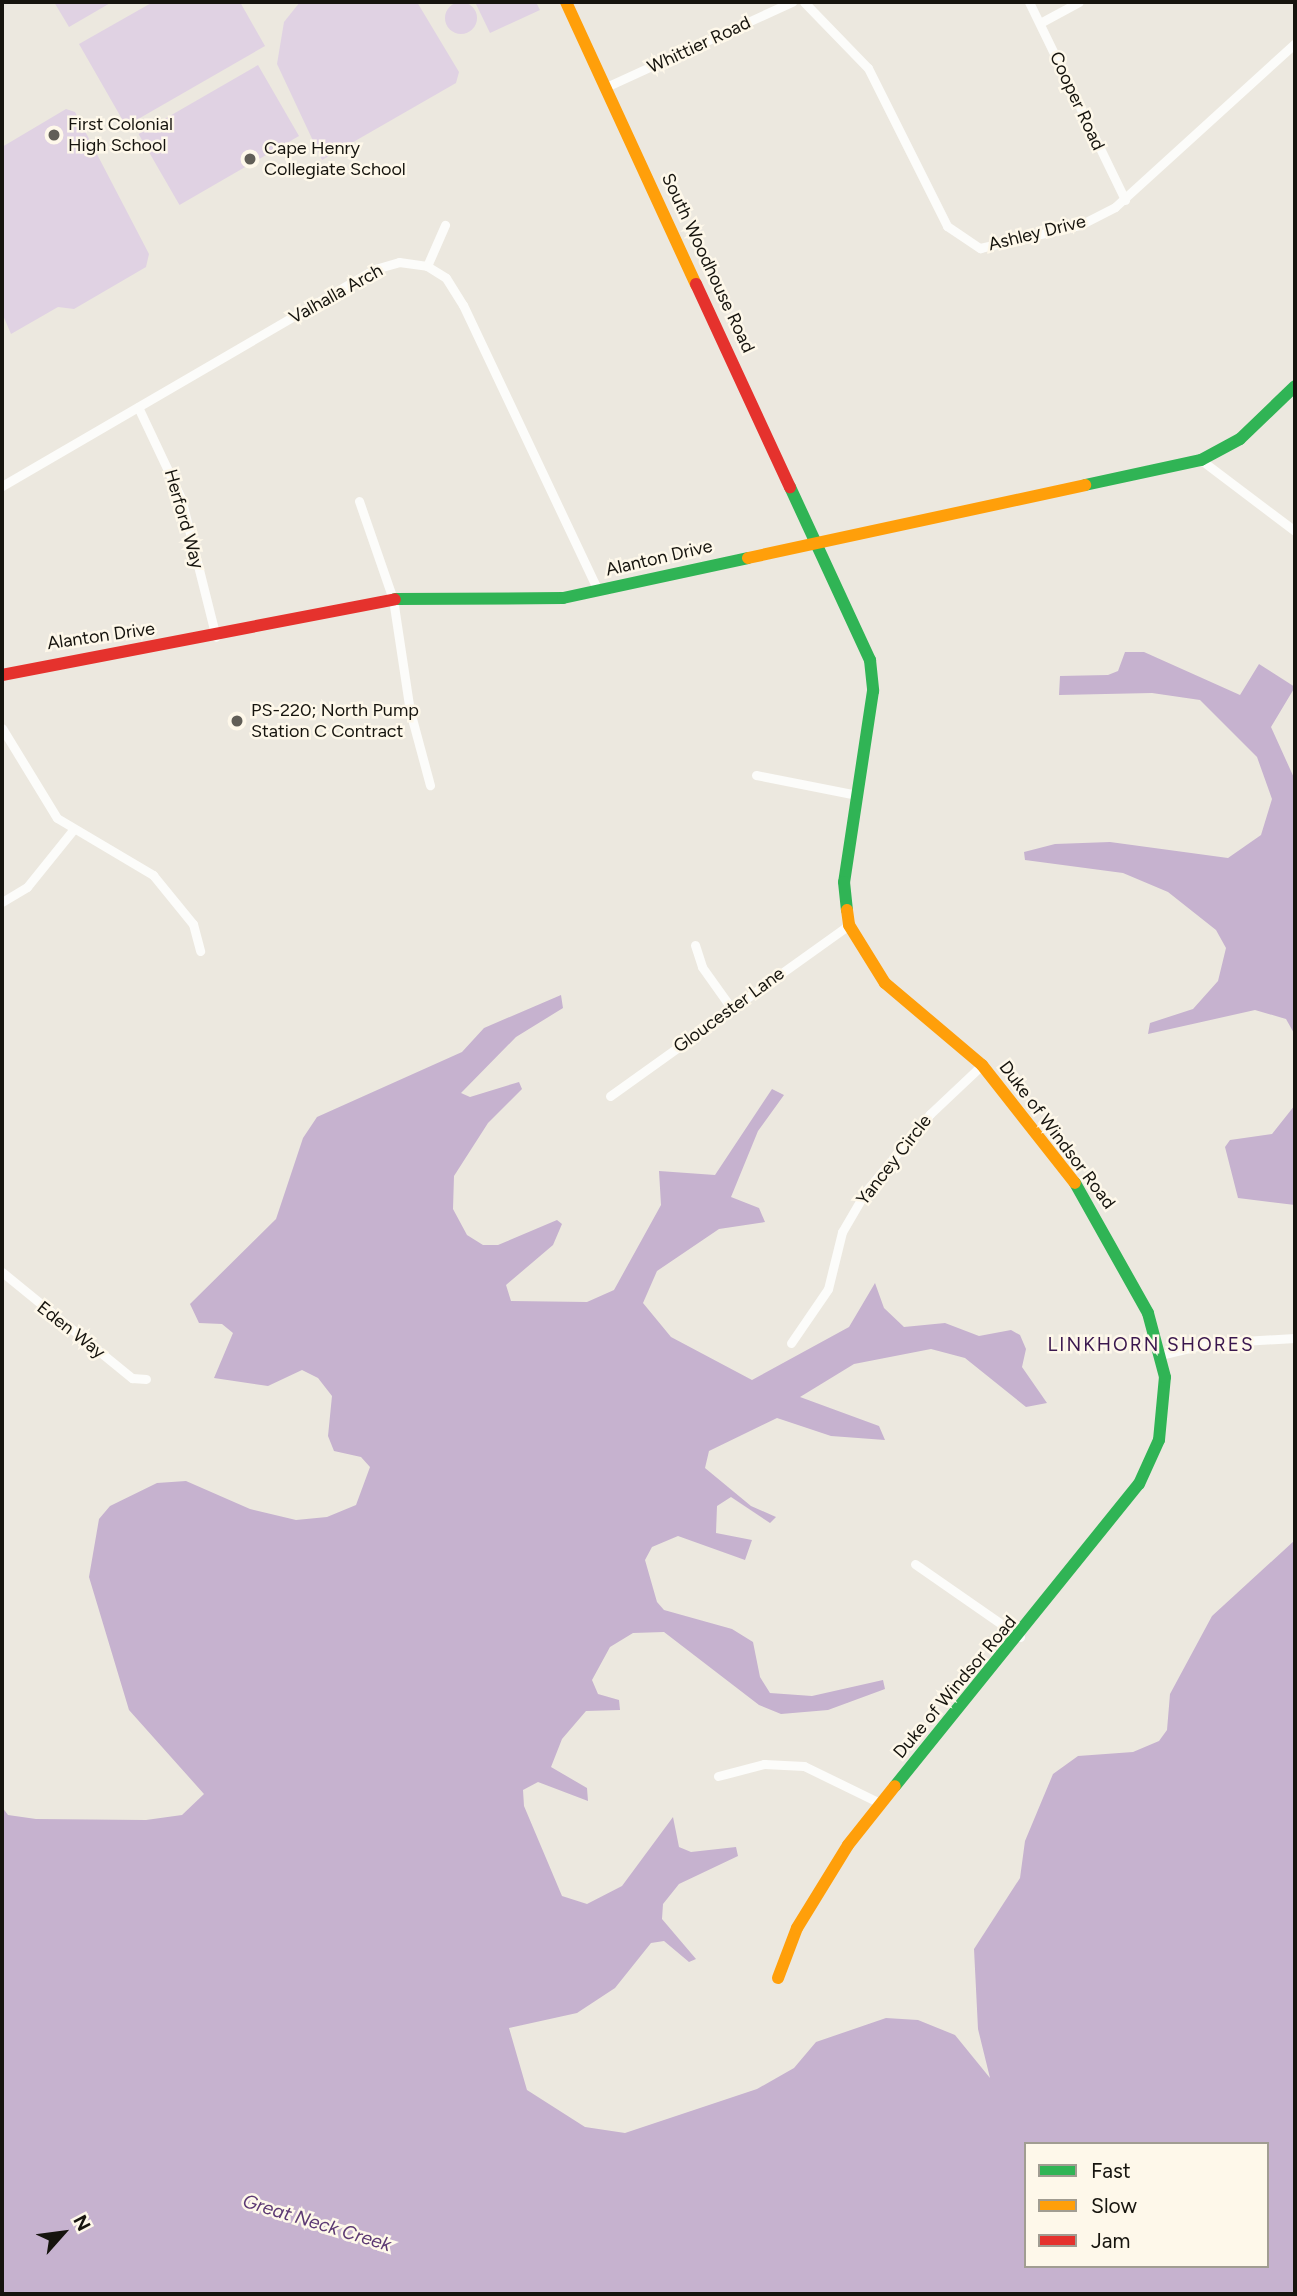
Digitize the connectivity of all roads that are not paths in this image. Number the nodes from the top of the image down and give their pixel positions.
1 (566, 2) edge
2 (792, 2) edge
3 (804, 2) edge
4 (1029, 2) edge
5 (1079, 2) edge
6 (1040, 23) junction
7 (1295, 43) edge
8 (606, 87) junction
9 (1125, 200) junction
10 (445, 225) dead end
11 (427, 266) junction
12 (1295, 386) edge
13 (138, 407) junction
14 (1201, 460) junction
15 (2, 486) edge
16 (359, 501) dead end
17 (1295, 531) edge
18 (818, 539) junction
19 (598, 590) junction
20 (393, 599) junction
21 (216, 637) junction
22 (2, 675) edge
23 (2, 728) edge
24 (756, 775) dead end
25 (430, 785) dead end
26 (857, 795) junction
27 (73, 830) junction
28 (2, 902) edge
29 (849, 925) junction
30 (695, 945) dead end
31 (200, 951) dead end
32 (732, 1009) junction
33 (982, 1065) junction
34 (610, 1096) dead end
35 (2, 1272) edge
36 (1295, 1338) edge
37 (792, 1343) dead end
38 (1161, 1355) junction
39 (146, 1380) dead end
40 (915, 1564) dead end
41 (1020, 1637) junction
42 (718, 1776) dead end
43 (880, 1803) junction
44 (778, 1978) dead end

1 - 8 street, South Woodhouse Road
2 - 8 street, Whittier Road
3 - 9 street, Ashley Drive
4 - 6 street, Cooper Road
5 - 6 street
6 - 9 street, Cooper Road
7 - 9 street, Ashley Drive
8 - 18 street, South Woodhouse Road
10 - 11 street
11 - 13 street, Valhalla Arch
11 - 19 street
12 - 14 street, Alanton Drive
13 - 15 street, Valhalla Arch
13 - 21 street, Herford Way
14 - 17 street
14 - 18 street, Alanton Drive
16 - 20 street
18 - 19 street, Alanton Drive
18 - 26 street, Duke of Windsor Road
19 - 20 street, Alanton Drive
20 - 21 street, Alanton Drive
20 - 25 street
21 - 22 street, Alanton Drive
23 - 27 street
24 - 26 street
26 - 29 street, Duke of Windsor Road
27 - 28 street
27 - 31 street
29 - 32 street, Gloucester Lane
29 - 33 street, Duke of Windsor Road
30 - 32 street
32 - 34 street, Gloucester Lane
33 - 37 street, Yancey Circle
33 - 38 street, Duke of Windsor Road
35 - 39 street, Eden Way
36 - 38 street
38 - 41 street, Duke of Windsor Road
40 - 41 street
41 - 43 street, Duke of Windsor Road
42 - 43 street
43 - 44 street, Duke of Windsor Road

